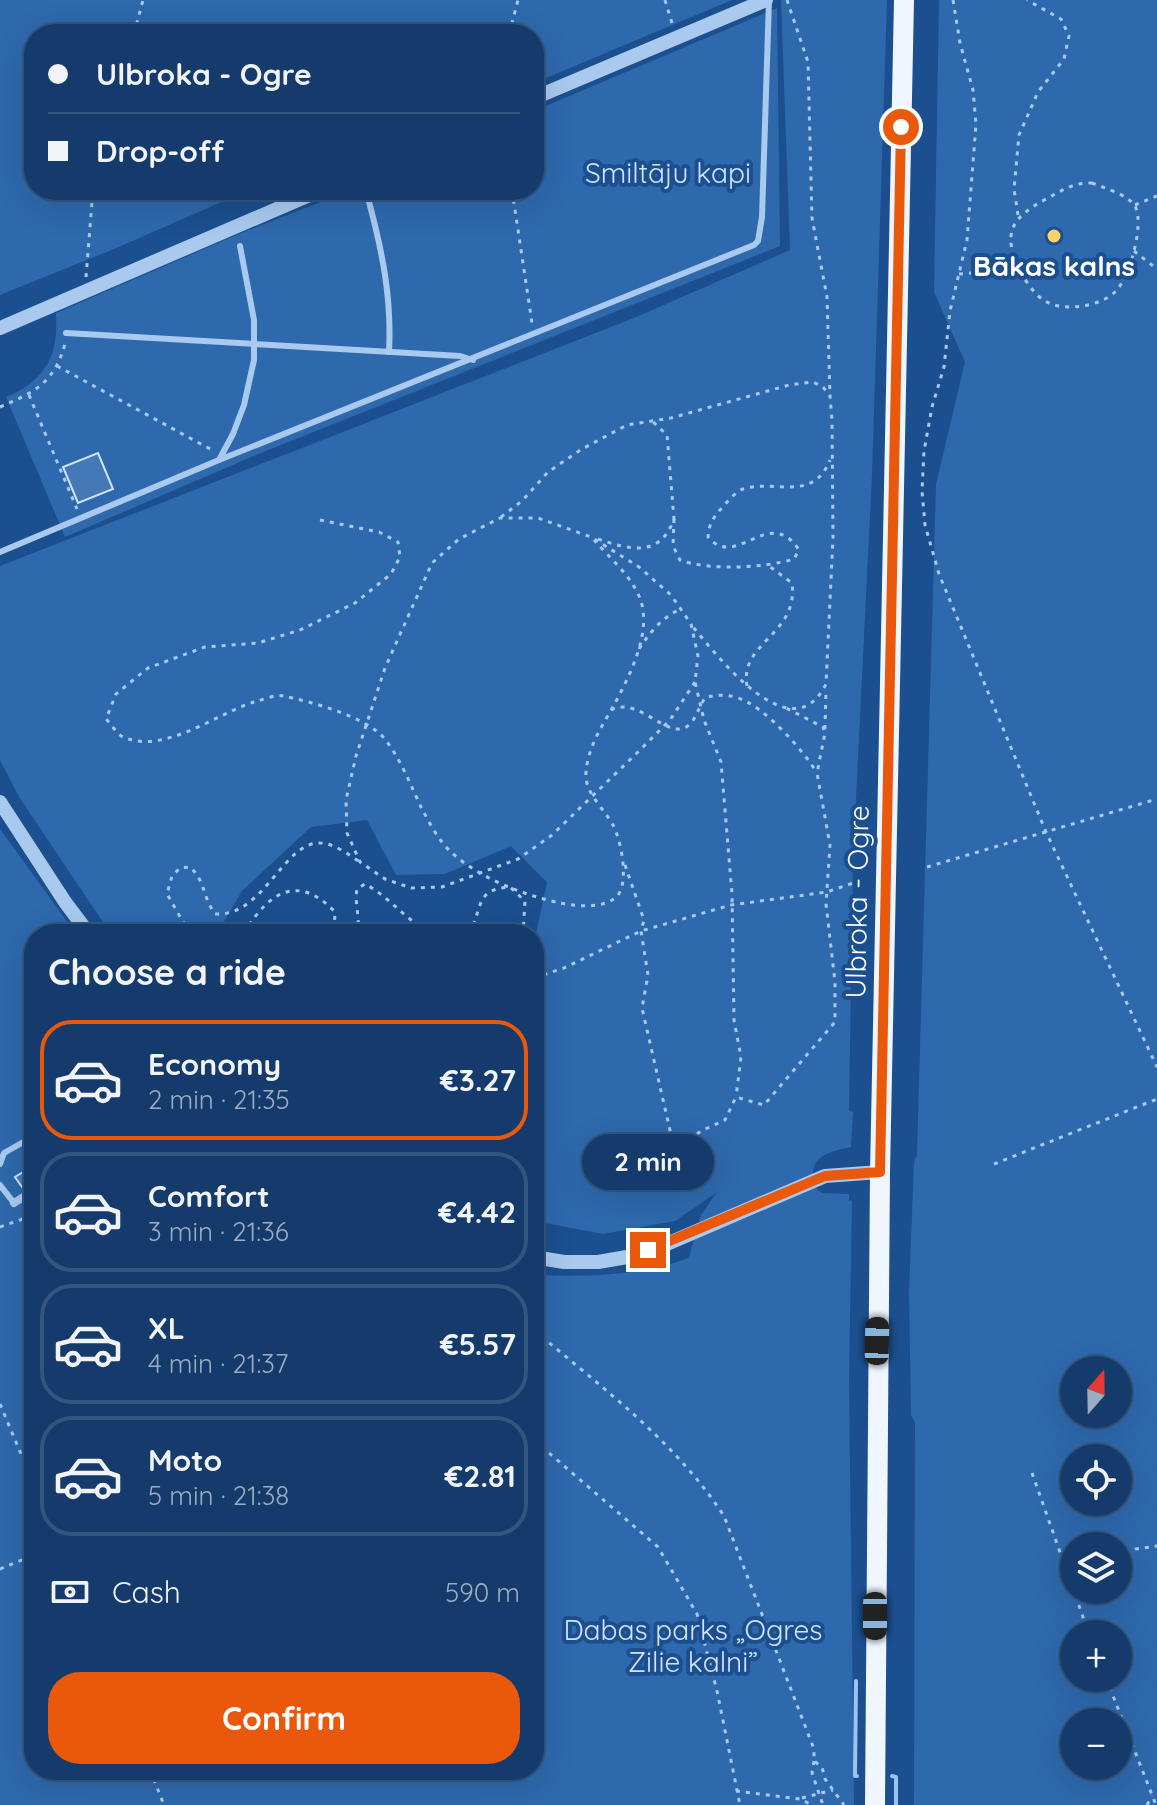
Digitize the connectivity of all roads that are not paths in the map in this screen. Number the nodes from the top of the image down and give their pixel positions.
1 (768, 0) edge
2 (904, 0) edge
3 (544, 94) edge
4 (298, 200) edge
5 (369, 200) edge
6 (240, 246) dead end
7 (0, 328) edge
8 (66, 333) road end
9 (254, 344) junction
10 (389, 352) junction
11 (473, 360) junction
12 (219, 457) junction
13 (0, 552) edge
14 (0, 802) edge
15 (82, 924) edge
16 (24, 1142) edge
17 (0, 1164) edge
18 (880, 1172) junction
19 (0, 1185) edge
20 (24, 1196) edge
21 (14, 1203) joint
22 (544, 1259) edge
23 (875, 1805) edge

1 - 3 street
1 - 11 lane
2 - 18 main road, Ulbroka - Ogre
4 - 7 street
5 - 10 lane
6 - 9 lane
8 - 9 lane
9 - 10 lane
9 - 12 lane
10 - 11 lane
11 - 12 lane
12 - 13 lane
14 - 15 street
16 - 17 lane
18 - 22 street
18 - 23 main road, Ulbroka - Ogre
19 - 21 lane
20 - 21 street

